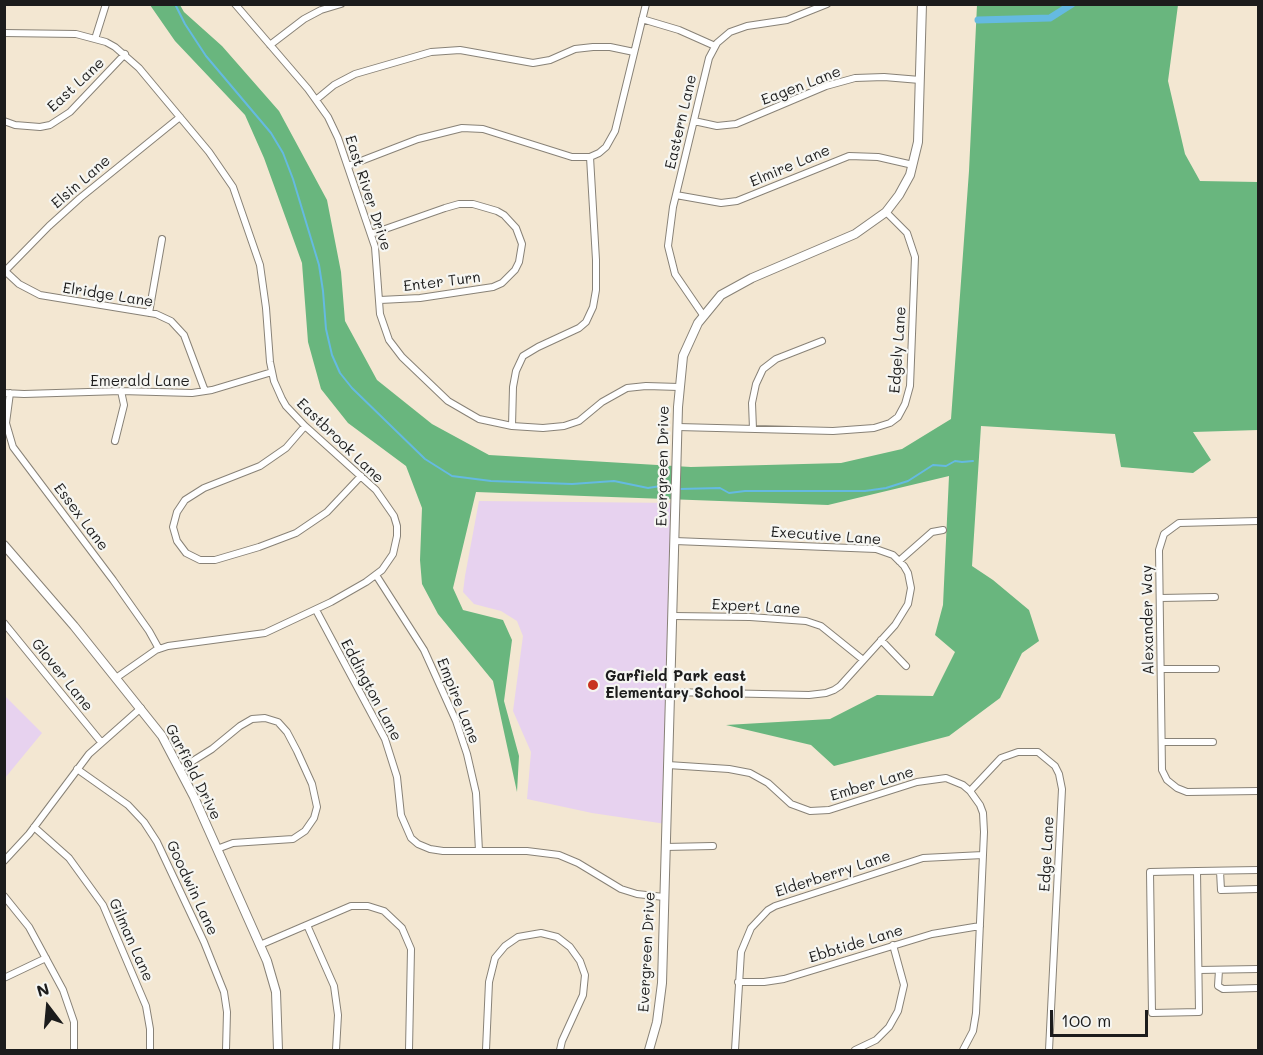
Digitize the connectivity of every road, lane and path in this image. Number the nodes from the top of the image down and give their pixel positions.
1 (106, 4) edge
2 (235, 4) edge
3 (340, 4) edge
4 (646, 4) edge
5 (827, 4) edge
6 (922, 4) edge
7 (642, 19) junction
8 (4, 33) edge
9 (95, 39) junction
10 (270, 45) junction
11 (715, 46) junction
12 (634, 52) junction
13 (125, 54) junction
14 (920, 80) junction
15 (316, 99) junction
16 (180, 117) junction
17 (4, 121) edge
18 (694, 121) junction
19 (590, 157) junction
20 (913, 165) junction
21 (348, 166) junction
22 (676, 195) junction
23 (886, 212) junction
24 (371, 234) junction
25 (162, 239) dead end
26 (5, 272) edge
27 (380, 300) junction
28 (149, 313) junction
29 (703, 315) junction
30 (822, 340) dead end
31 (272, 372) junction
32 (679, 387) junction
33 (121, 391) junction
34 (205, 391) junction
35 (7, 393) edge
36 (305, 426) junction
37 (512, 426) junction
38 (678, 427) junction
39 (753, 429) junction
40 (115, 441) dead end
41 (361, 476) junction
42 (1258, 521) edge
43 (943, 530) dead end
44 (675, 541) junction
45 (4, 545) edge
46 (899, 561) junction
47 (376, 575) junction
48 (1215, 597) dead end
49 (1160, 598) junction
50 (316, 610) junction
51 (673, 616) junction
52 (4, 623) edge
53 (881, 640) junction
54 (159, 649) junction
55 (862, 659) junction
56 (906, 666) dead end
57 (1161, 669) junction
58 (1216, 669) dead end
59 (116, 678) junction
60 (670, 692) junction
61 (141, 708) junction
62 (101, 742) junction
63 (1162, 742) junction
64 (1213, 742) dead end
65 (668, 765) junction
66 (77, 768) junction
67 (180, 769) junction
68 (970, 791) junction
69 (1258, 791) edge
70 (34, 827) junction
71 (713, 846) dead end
72 (665, 847) junction
73 (217, 849) junction
74 (479, 851) junction
75 (983, 855) junction
76 (4, 861) edge
77 (1258, 870) edge
78 (1220, 871) junction
79 (1197, 872) junction
80 (1258, 889) edge
81 (4, 896) edge
82 (664, 897) junction
83 (307, 925) junction
84 (980, 926) junction
85 (260, 945) junction
86 (893, 945) junction
87 (46, 958) junction
88 (1258, 969) edge
89 (1199, 970) junction
90 (1219, 970) junction
91 (4, 978) edge
92 (738, 982) junction
93 (1258, 988) edge
94 (74, 1050) edge
95 (150, 1050) edge
96 (226, 1050) edge
97 (278, 1050) edge
98 (336, 1050) edge
99 (409, 1050) edge
100 (486, 1050) edge
101 (560, 1050) edge
102 (649, 1050) edge
103 (735, 1050) edge
104 (855, 1050) edge
105 (963, 1050) edge
106 (1049, 1050) edge

1 - 9 street
2 - 10 street, East River Drive
3 - 10 street
4 - 7 street
5 - 11 street
6 - 14 street, Evergreen Drive
7 - 11 street
7 - 12 street
8 - 9 street, Eastbrook Lane
9 - 13 street, Eastbrook Lane
10 - 15 street, East River Drive
11 - 18 street, Eastern Lane
12 - 15 street
12 - 19 street
13 - 16 street, Eastbrook Lane
13 - 17 street, East Lane
14 - 18 street, Eagen Lane
14 - 20 street, Evergreen Drive
15 - 21 street, East River Drive
16 - 26 street, Elsin Lane
16 - 31 street, Eastbrook Lane
18 - 22 street, Eastern Lane
19 - 21 street
19 - 37 street
20 - 22 street, Elmire Lane
20 - 23 street, Evergreen Drive
21 - 24 street, East River Drive
22 - 29 street, Eastern Lane
23 - 29 street, Evergreen Drive
23 - 39 street, Edgely Lane
24 - 27 street, East River Drive
24 - 27 street, Enter Turn
25 - 28 street
26 - 28 street, Elridge Lane
27 - 37 street, East River Drive
28 - 34 street, Elridge Lane
29 - 32 street, Evergreen Drive
30 - 39 street
31 - 34 street, Emerald Lane
31 - 36 street, Eastbrook Lane
32 - 37 street, East River Drive
32 - 38 street, Evergreen Drive
33 - 34 street, Emerald Lane
33 - 35 street, Emerald Lane
33 - 40 street
35 - 54 street, Essex Lane
36 - 41 street, Eastbrook Lane
36 - 41 street
38 - 39 street, Edgely Lane
38 - 44 street, Evergreen Drive
41 - 47 street, Eastbrook Lane
42 - 49 street, Alexander Way
43 - 46 street
44 - 46 street, Executive Lane
44 - 51 street, Evergreen Drive
45 - 59 street, Garfield Drive
46 - 53 street, Executive Lane
47 - 50 street, Eastbrook Lane
47 - 74 street, Empire Lane
48 - 49 street
49 - 57 street, Alexander Way
50 - 54 street, Eastbrook Lane
50 - 74 street, Eddington Lane
51 - 55 street, Expert Lane
51 - 60 street, Evergreen Drive
52 - 62 street, Glover Lane
53 - 55 street, Executive Lane
53 - 56 street
54 - 59 street, Eastbrook Lane
55 - 60 street, Executive Lane
57 - 58 street
57 - 63 street, Alexander Way
59 - 61 street, Garfield Drive
60 - 65 street, Evergreen Drive
61 - 62 street
61 - 67 street, Garfield Drive
62 - 66 street
63 - 64 street
63 - 69 street, Alexander Way
65 - 68 street, Ember Lane
65 - 72 street, Evergreen Drive
66 - 70 street
66 - 96 street, Goodwin Lane
67 - 73 street, Garfield Drive
67 - 73 street
68 - 75 street
68 - 106 street, Edge Lane
70 - 76 street
70 - 95 street, Gilman Lane
71 - 72 street
72 - 82 street, Evergreen Drive
73 - 85 street, Garfield Drive
74 - 82 street, Eddington Lane
75 - 84 street
75 - 92 street, Elderberry Lane
77 - 78 street
78 - 79 street
78 - 80 street
79 - 89 street
79 - 89 street
81 - 87 street
82 - 102 street, Evergreen Drive
83 - 85 street
83 - 98 street
83 - 99 street
84 - 86 street, Ebbtide Lane
84 - 105 street
85 - 97 street, Garfield Drive
86 - 92 street, Ebbtide Lane
86 - 104 street
87 - 91 street
87 - 94 street
88 - 90 street
89 - 90 street
90 - 93 street
92 - 103 street, Elderberry Lane
100 - 101 street

